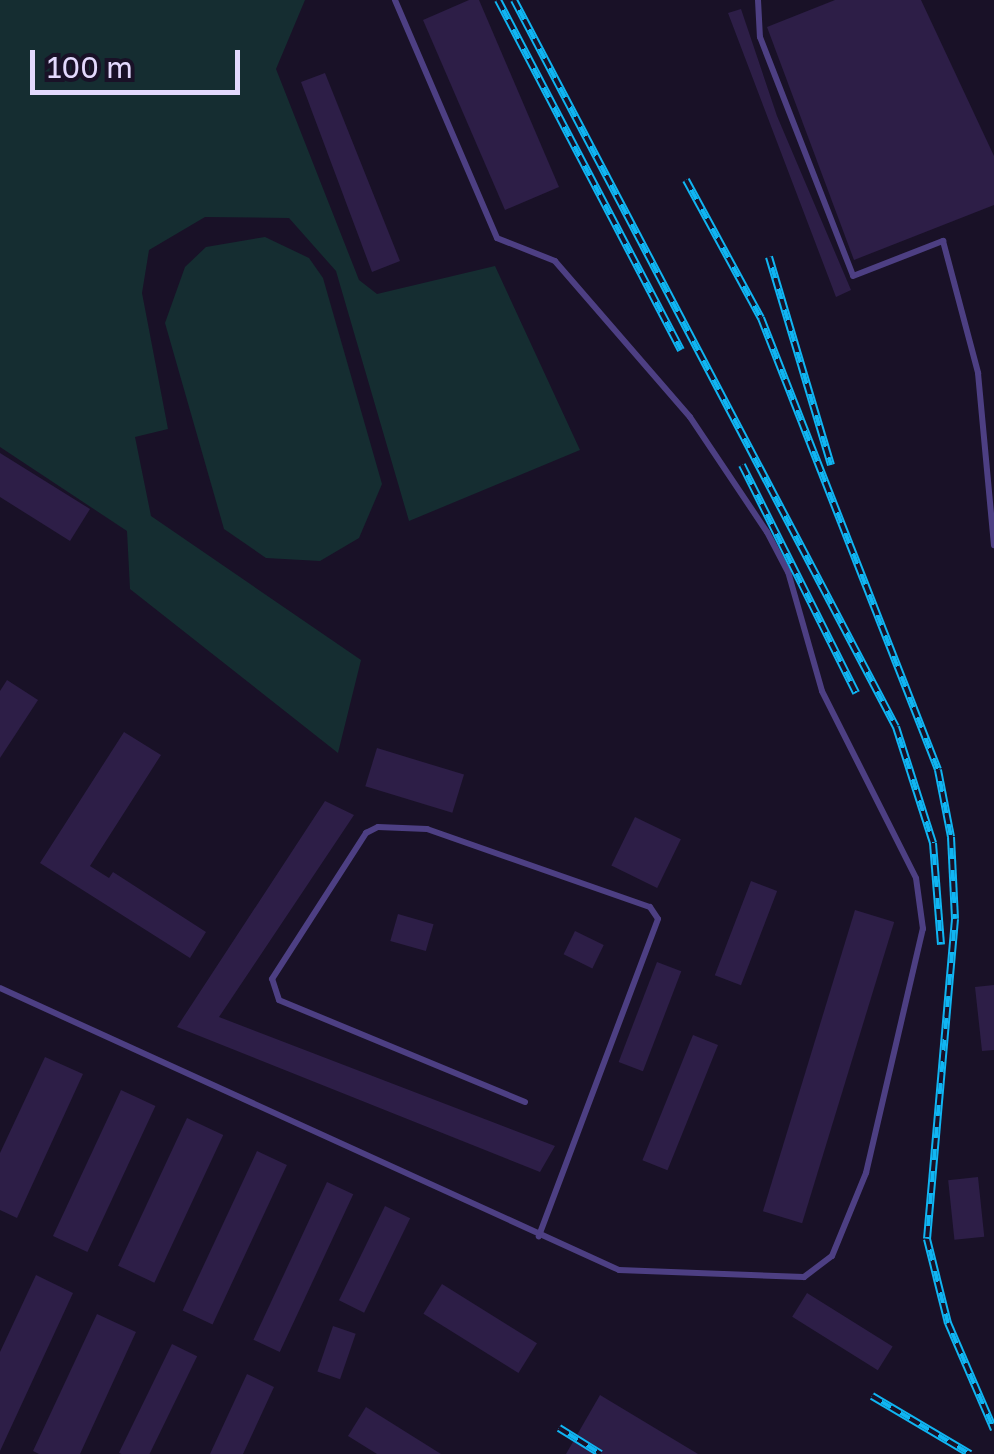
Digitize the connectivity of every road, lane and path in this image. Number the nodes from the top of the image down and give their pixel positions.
1 (395, 0) edge
2 (758, 0) edge
3 (994, 545) edge
4 (0, 988) edge
5 (525, 1102) dead end
6 (539, 1236) junction

1 - 6 lane
2 - 3 lane
4 - 6 lane
5 - 6 lane

